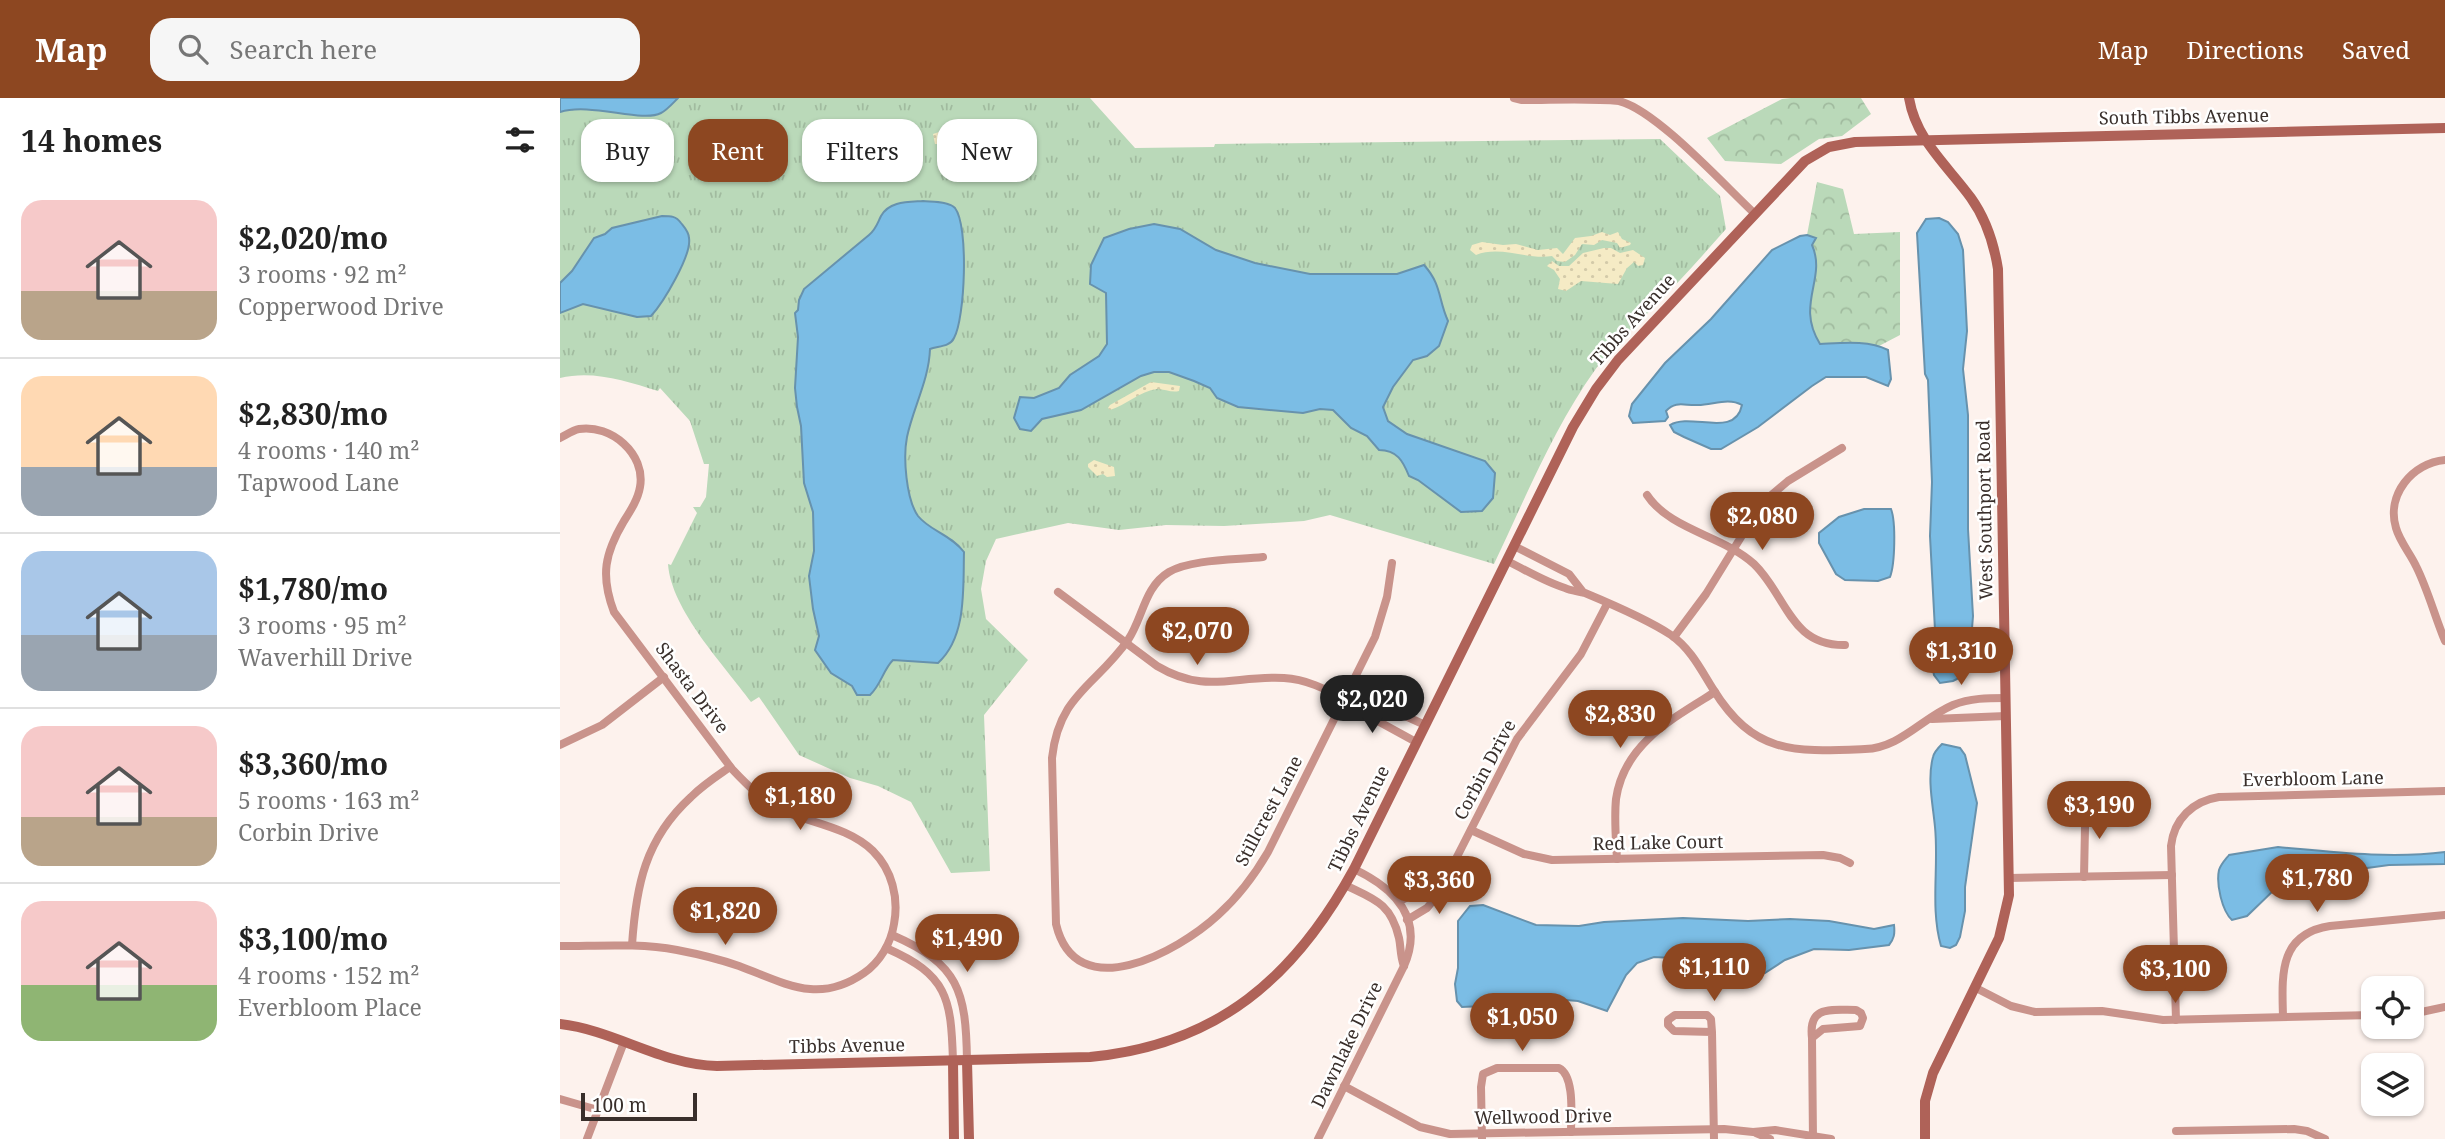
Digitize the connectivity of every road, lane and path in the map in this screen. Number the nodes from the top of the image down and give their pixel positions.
1 (1514, 98) edge
2 (1909, 98) edge
3 (2445, 128) edge
4 (1924, 140) junction
5 (1754, 213) junction
6 (560, 438) edge
7 (1842, 448) dead end
8 (2445, 460) edge
9 (1647, 495) dead end
10 (1514, 546) junction
11 (1733, 548) junction
12 (1263, 557) dead end
13 (1507, 561) junction
14 (1392, 563) dead end
15 (1058, 592) dead end
16 (1583, 592) junction
17 (1607, 604) junction
18 (1674, 637) junction
19 (2445, 641) edge
20 (1125, 642) junction
21 (1845, 645) dead end
22 (664, 677) junction
23 (1715, 692) junction
24 (1345, 697) junction
25 (2006, 698) junction
26 (2006, 716) junction
27 (1932, 719) junction
28 (1425, 725) junction
29 (1416, 742) junction
30 (560, 745) edge
31 (730, 767) junction
32 (2445, 791) edge
33 (2092, 802) dead end
34 (1471, 830) junction
35 (1617, 859) junction
36 (1850, 863) dead end
37 (1354, 869) junction
38 (2172, 874) junction
39 (2084, 877) junction
40 (2009, 878) junction
41 (1345, 885) junction
42 (1443, 885) junction
43 (1399, 901) junction
44 (2445, 915) edge
45 (1406, 917) junction
46 (1393, 919) junction
47 (892, 934) junction
48 (632, 945) junction
49 (560, 946) edge
50 (886, 948) junction
51 (1404, 966) junction
52 (1976, 988) junction
53 (2445, 1007) edge
54 (2424, 1011) edge
55 (2361, 1015) edge
56 (2283, 1017) junction
57 (2176, 1020) junction
58 (560, 1024) edge
59 (1712, 1032) junction
60 (1812, 1038) junction
61 (624, 1042) junction
62 (967, 1060) junction
63 (953, 1061) junction
64 (1344, 1086) junction
65 (560, 1099) edge
66 (598, 1110) junction
67 (1714, 1129) junction
68 (2176, 1131) dead end
69 (1572, 1132) junction
70 (1753, 1132) junction
71 (2218, 1135) edge
72 (1482, 1136) edge
73 (1813, 1138) edge
74 (587, 1139) edge
75 (954, 1139) edge
76 (969, 1139) edge
77 (1318, 1139) edge
78 (1714, 1139) edge
79 (1770, 1139) edge
80 (1831, 1139) edge
81 (1925, 1139) edge
82 (2325, 1139) edge

1 - 5 street
2 - 4 street, West Southport Road
3 - 4 street, South Tibbs Avenue
4 - 5 street, Tibbs Avenue
4 - 25 street, West Southport Road
5 - 10 street, Tibbs Avenue
6 - 22 street, Shasta Drive
7 - 11 street
8 - 19 street
9 - 11 street
10 - 13 street, Tibbs Avenue
10 - 16 street
11 - 18 street
11 - 21 street
12 - 20 street
13 - 16 street
13 - 28 street, Tibbs Avenue
14 - 24 street, Stillcrest Lane
15 - 20 street
16 - 17 street
17 - 18 street
17 - 34 street, Corbin Drive
18 - 23 street
20 - 24 street
20 - 24 street, Stillcrest Lane
22 - 30 street
22 - 31 street, Shasta Drive
23 - 27 street
23 - 35 street
24 - 28 street
24 - 29 street
25 - 26 street, West Southport Road
25 - 27 street
26 - 27 street
26 - 40 street, West Southport Road
28 - 29 street, Tibbs Avenue
29 - 37 street, Tibbs Avenue
31 - 47 street, Shasta Drive
31 - 48 street
32 - 38 street, Everbloom Lane
33 - 39 street
34 - 35 street, Red Lake Court
34 - 42 street, Corbin Drive
35 - 36 street, Red Lake Court
37 - 41 street, Tibbs Avenue
37 - 43 street, Dawnlake Drive
38 - 39 street
38 - 57 street
39 - 40 street
40 - 52 street, West Southport Road
41 - 46 street
41 - 62 street, Tibbs Avenue
42 - 43 street
42 - 45 street, Corbin Drive
43 - 45 street, Dawnlake Drive
44 - 56 street
45 - 46 street
45 - 51 street, Dawnlake Drive
46 - 51 street
47 - 50 street, Shasta Drive
47 - 62 street
48 - 49 street, Shasta Drive
48 - 50 street, Shasta Drive
50 - 63 street
51 - 64 street, Dawnlake Drive
52 - 57 street
52 - 81 street, West Southport Road
53 - 54 street
55 - 56 street
56 - 57 street
58 - 61 street, Tibbs Avenue
59 - 59 street
59 - 67 street
60 - 60 street
60 - 73 street
61 - 63 street, Tibbs Avenue
61 - 66 street
62 - 63 street, Tibbs Avenue
62 - 76 street
63 - 75 street
64 - 72 street, Wellwood Drive
64 - 77 street, Dawnlake Drive
65 - 66 street
66 - 74 street
67 - 69 street, Wellwood Drive
67 - 70 street, Wellwood Drive
67 - 78 street
68 - 71 street
69 - 72 street, Wellwood Drive
69 - 72 street
70 - 73 street, Wellwood Drive
70 - 79 street, Wellwood Drive
71 - 82 street
73 - 80 street, Wellwood Drive

